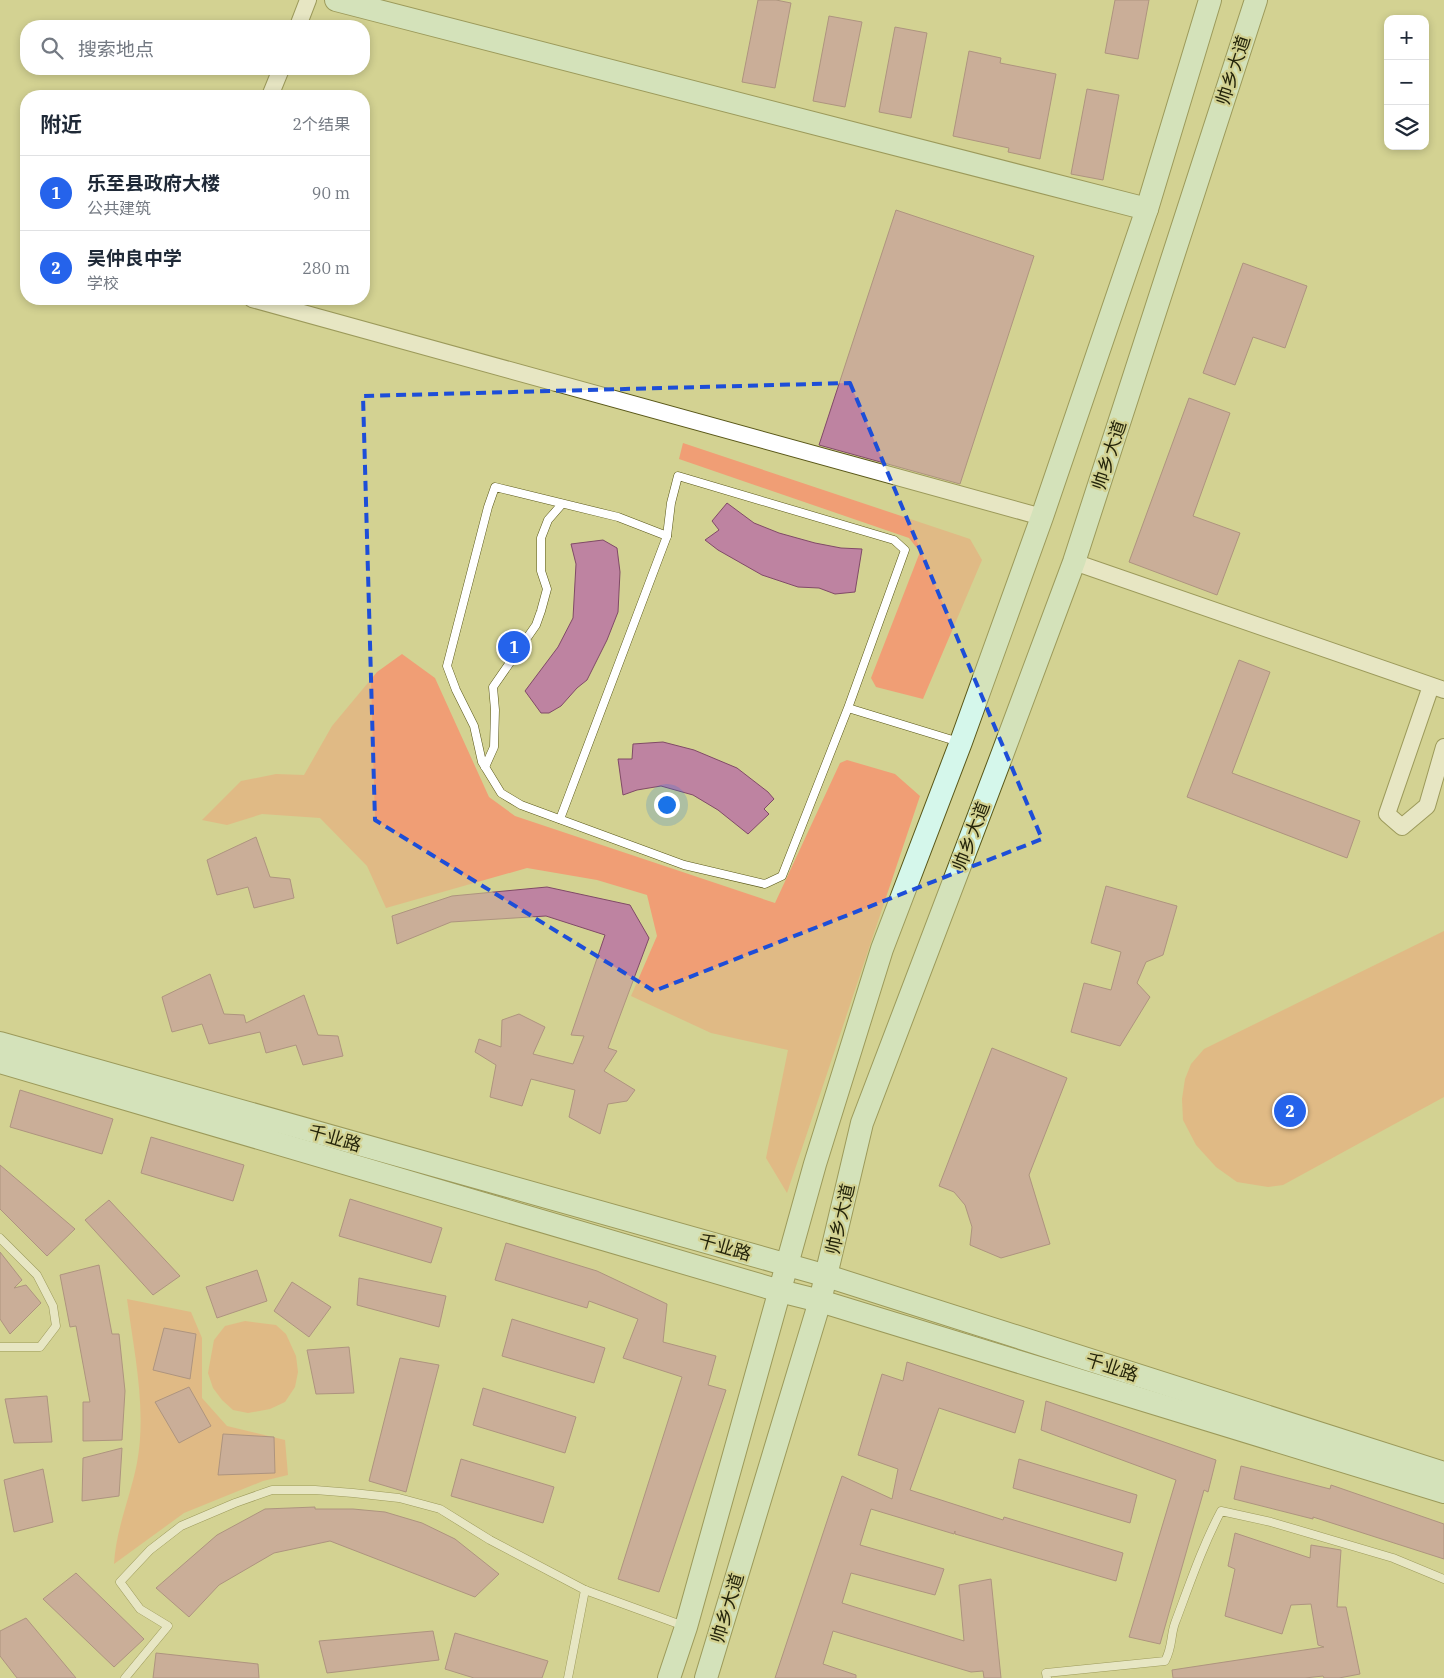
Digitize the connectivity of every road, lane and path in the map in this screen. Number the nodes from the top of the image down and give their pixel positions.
1 (308, 0) edge
2 (336, 0) edge
3 (1210, 0) edge
4 (1256, 0) edge
5 (300, 20) edge
6 (279, 75) edge
7 (272, 90) edge
8 (1147, 209) junction
9 (274, 305) edge
10 (562, 504) junction
11 (1042, 517) junction
12 (667, 536) junction
13 (1074, 562) junction
14 (1437, 688) edge
15 (848, 708) junction
16 (961, 742) junction
17 (1444, 748) edge
18 (485, 767) junction
19 (560, 819) junction
20 (0, 1044) edge
21 (0, 1062) edge
22 (0, 1238) edge
23 (786, 1264) junction
24 (827, 1276) junction
25 (780, 1291) junction
26 (820, 1301) junction
27 (0, 1347) edge
28 (1444, 1473) edge
29 (1444, 1492) edge
30 (1444, 1579) edge
31 (585, 1590) junction
32 (686, 1627) junction
33 (125, 1678) edge
34 (568, 1678) edge
35 (669, 1678) edge
36 (706, 1678) edge
37 (1047, 1678) edge

1 - 5 street
2 - 8 main road
3 - 8 main road, 帅乡大道
4 - 13 main road, 帅乡大道
6 - 7 street
8 - 11 main road, 帅乡大道
9 - 11 street
10 - 12 lane
10 - 18 lane
10 - 18 lane
11 - 16 main road, 帅乡大道
12 - 15 lane
12 - 19 lane
13 - 14 street
13 - 24 main road, 帅乡大道
14 - 17 street
15 - 16 lane
15 - 19 lane
16 - 23 main road, 帅乡大道
18 - 19 lane
20 - 23 main road, 千业路
21 - 25 main road, 千业路
22 - 27 lane
23 - 24 main road, 千业路
23 - 25 main road, 帅乡大道
24 - 26 main road, 帅乡大道
24 - 28 main road, 千业路
25 - 26 main road, 千业路
25 - 32 main road, 帅乡大道
26 - 29 main road, 千业路
26 - 36 main road, 帅乡大道
30 - 37 lane
31 - 32 lane
31 - 33 lane
31 - 34 lane
32 - 35 main road, 帅乡大道

